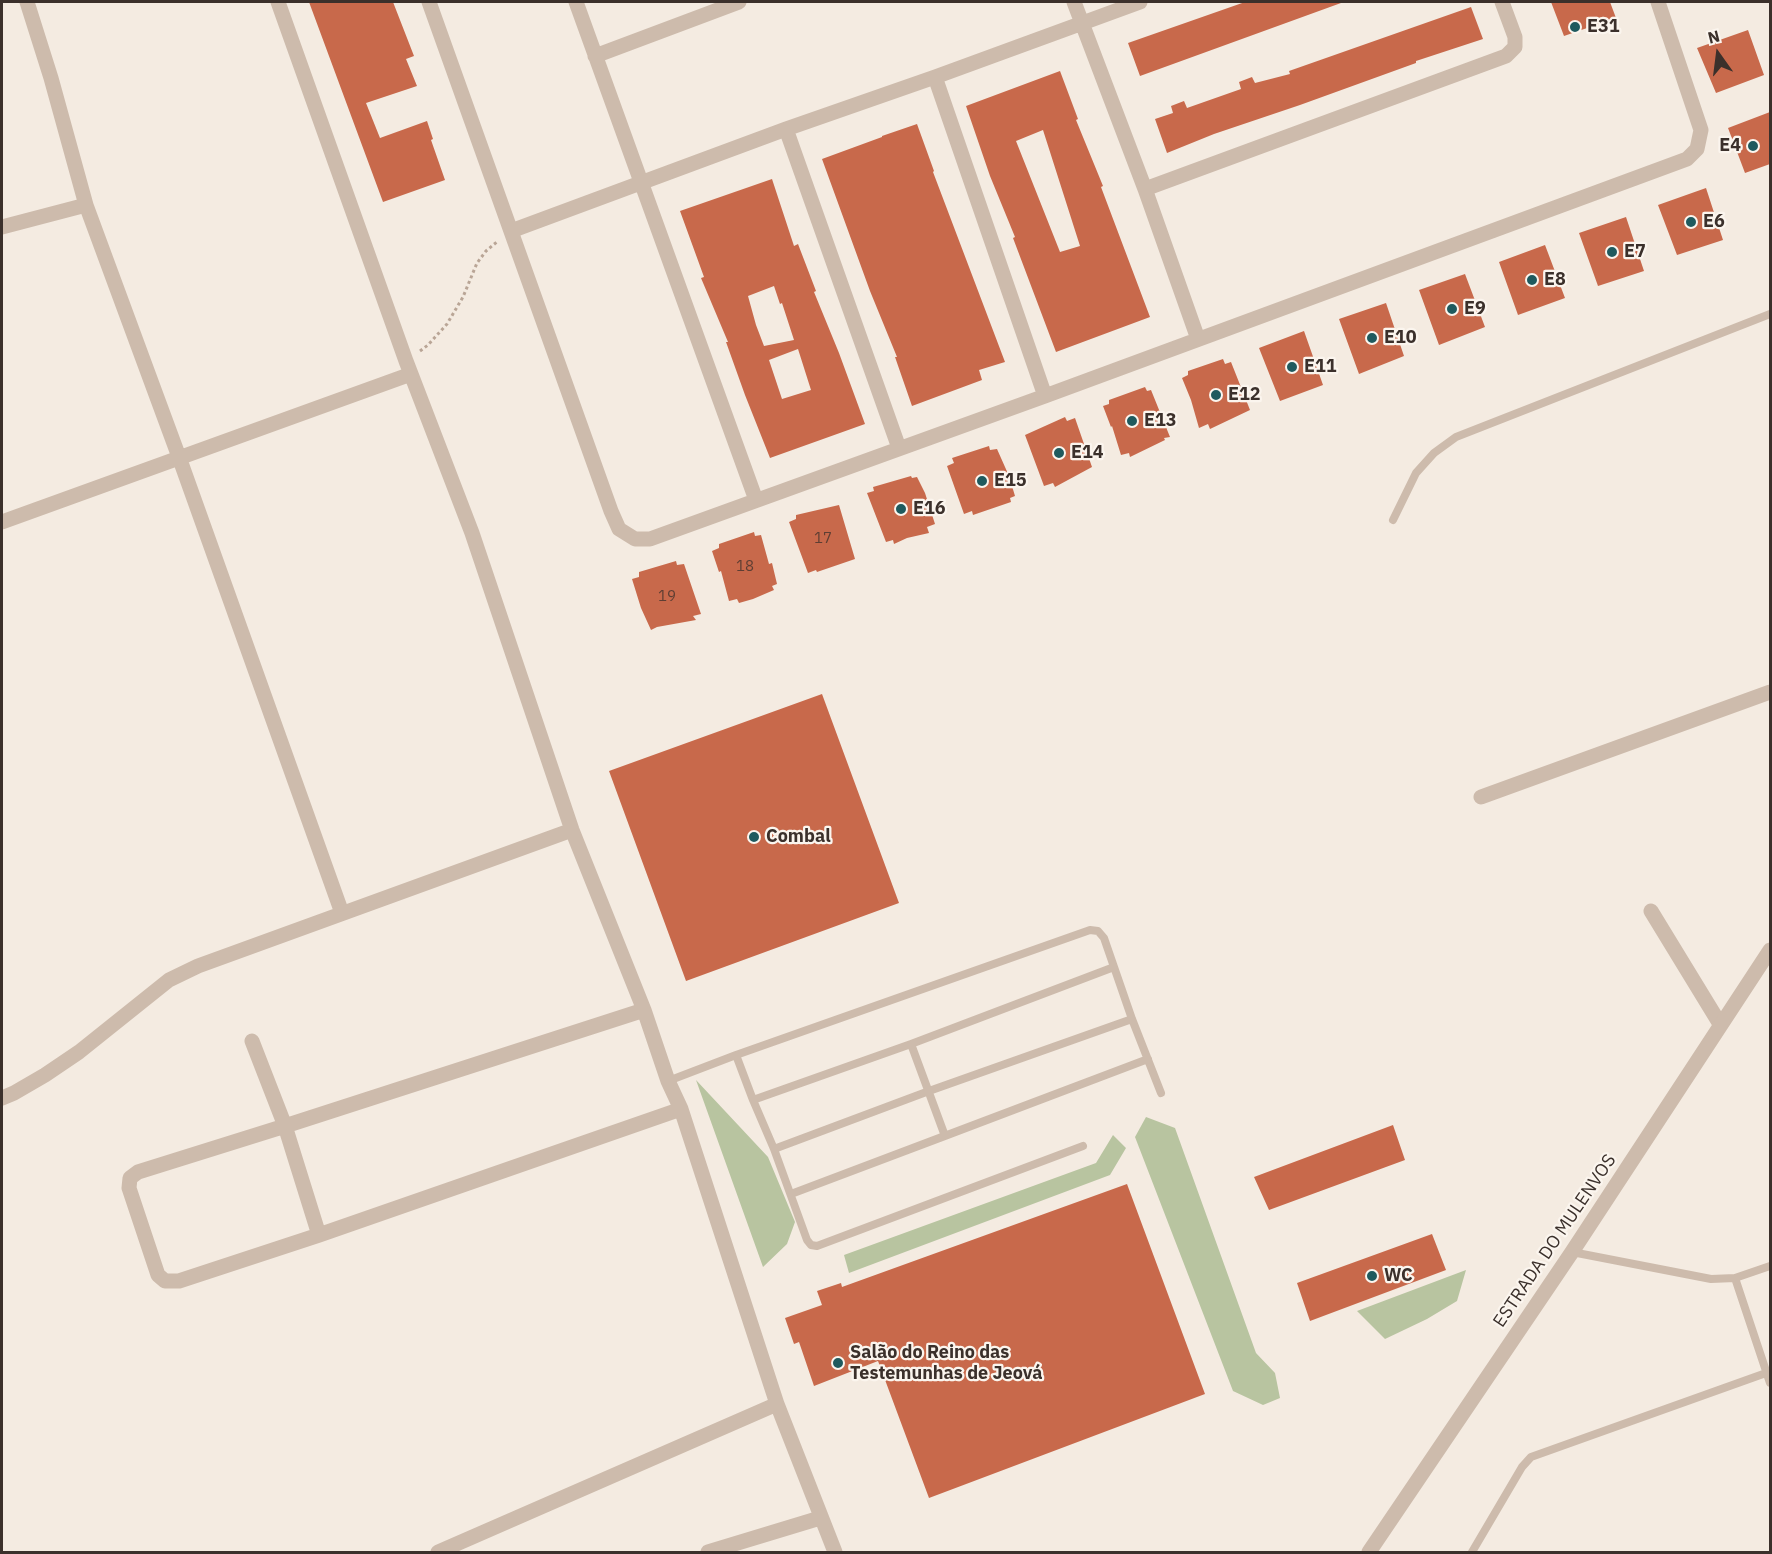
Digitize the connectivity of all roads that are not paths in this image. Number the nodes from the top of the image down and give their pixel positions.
1 (27, 2) edge
2 (278, 2) edge
3 (429, 2) edge
4 (576, 2) edge
5 (737, 2) edge
6 (1074, 2) edge
7 (1140, 2) edge
8 (1502, 2) edge
9 (1658, 2) edge
10 (1082, 22) junction
11 (595, 56) junction
12 (935, 77) junction
13 (786, 129) junction
14 (642, 182) junction
15 (1145, 189) junction
16 (86, 204) junction
17 (4, 223) edge
18 (511, 231) junction
19 (1770, 314) edge
20 (1198, 339) junction
21 (408, 368) junction
22 (1045, 396) junction
23 (899, 448) junction
24 (179, 457) junction
25 (756, 500) junction
26 (1393, 520) dead end
27 (2, 522) edge
28 (1770, 692) edge
29 (1481, 797) dead end
30 (572, 830) junction
31 (1651, 911) dead end
32 (342, 913) junction
33 (1770, 950) edge
34 (1114, 967) junction
35 (644, 1010) junction
36 (1132, 1018) junction
37 (1720, 1024) junction
38 (252, 1041) dead end
39 (911, 1044) junction
40 (736, 1055) junction
41 (1148, 1059) junction
42 (668, 1081) junction
43 (929, 1091) junction
44 (1161, 1093) dead end
45 (2, 1098) edge
46 (753, 1100) junction
47 (681, 1109) junction
48 (285, 1126) junction
49 (945, 1136) junction
50 (1083, 1146) dead end
51 (774, 1149) junction
52 (791, 1194) junction
53 (319, 1235) junction
54 (1572, 1252) junction
55 (1770, 1266) edge
56 (1735, 1278) junction
57 (1766, 1373) junction
58 (1770, 1383) edge
59 (777, 1404) junction
60 (820, 1518) junction
61 (438, 1552) edge
62 (708, 1552) edge
63 (835, 1552) edge
64 (1369, 1552) edge
65 (1472, 1552) edge

1 - 16 street
2 - 21 street
3 - 18 street
4 - 11 street
5 - 11 street
6 - 10 street
7 - 10 street
8 - 15 street
9 - 20 street
10 - 12 street
10 - 15 street
11 - 14 street
12 - 13 street
12 - 22 street
13 - 14 street
13 - 23 street
14 - 18 street
14 - 25 street
15 - 20 street
16 - 17 street
16 - 24 street
18 - 25 street
19 - 26 lane
20 - 22 street
21 - 24 street
21 - 30 street
22 - 23 street
23 - 25 street
24 - 27 street
24 - 32 street
28 - 29 street
30 - 32 street
30 - 35 street
31 - 37 street
32 - 45 street
33 - 37 street, ESTRADA DO MULENVOS
34 - 36 lane
34 - 39 lane
34 - 40 lane
35 - 42 street
35 - 48 street
36 - 41 lane
36 - 43 lane
37 - 54 street, ESTRADA DO MULENVOS
38 - 48 street
39 - 43 lane
39 - 46 lane
40 - 42 lane
40 - 46 lane
41 - 44 lane
41 - 49 lane
41 - 52 lane
42 - 47 street
43 - 49 lane
43 - 51 lane
46 - 51 lane
47 - 53 street
47 - 59 street
48 - 53 street
48 - 53 street
49 - 52 lane
50 - 52 lane
51 - 52 lane
54 - 56 lane
54 - 64 street, ESTRADA DO MULENVOS
55 - 56 lane
56 - 57 lane
57 - 58 lane
57 - 65 lane
59 - 60 street
59 - 61 street
60 - 62 street
60 - 63 street

